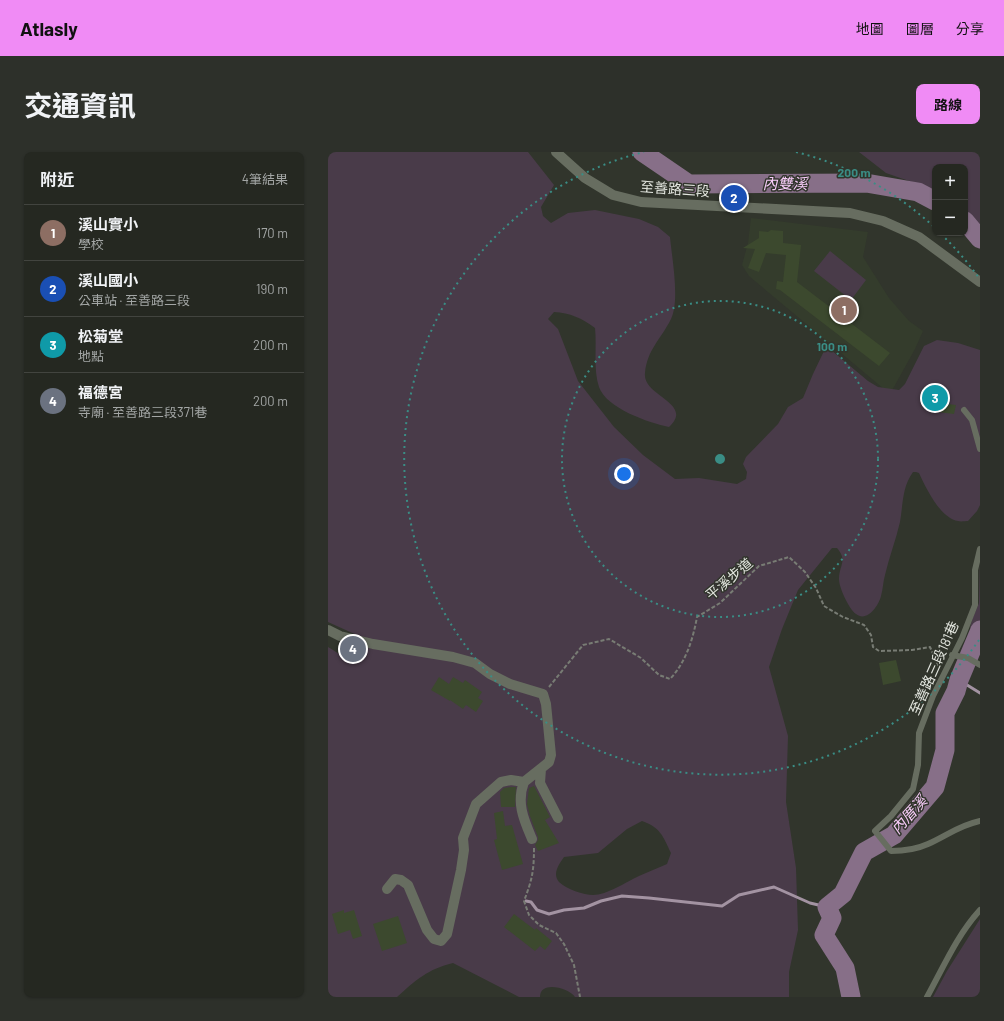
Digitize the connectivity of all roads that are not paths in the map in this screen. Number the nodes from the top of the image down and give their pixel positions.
1 (556, 152) edge
2 (980, 282) edge
3 (964, 410) dead end
4 (980, 449) edge
5 (980, 550) edge
6 (328, 630) edge
7 (952, 655) junction
8 (980, 665) edge
9 (541, 769) junction
10 (524, 782) junction
11 (558, 818) dead end
12 (980, 821) edge
13 (532, 839) road end
14 (387, 889) dead end
15 (980, 910) edge
16 (927, 997) edge

1 - 2 street, 至善路三段
3 - 4 lane
5 - 7 lane, 至善路三段181巷
6 - 9 street
7 - 8 lane
7 - 12 lane, 至善路三段181巷
9 - 10 street
9 - 11 street
10 - 13 street
10 - 14 street
15 - 16 lane

